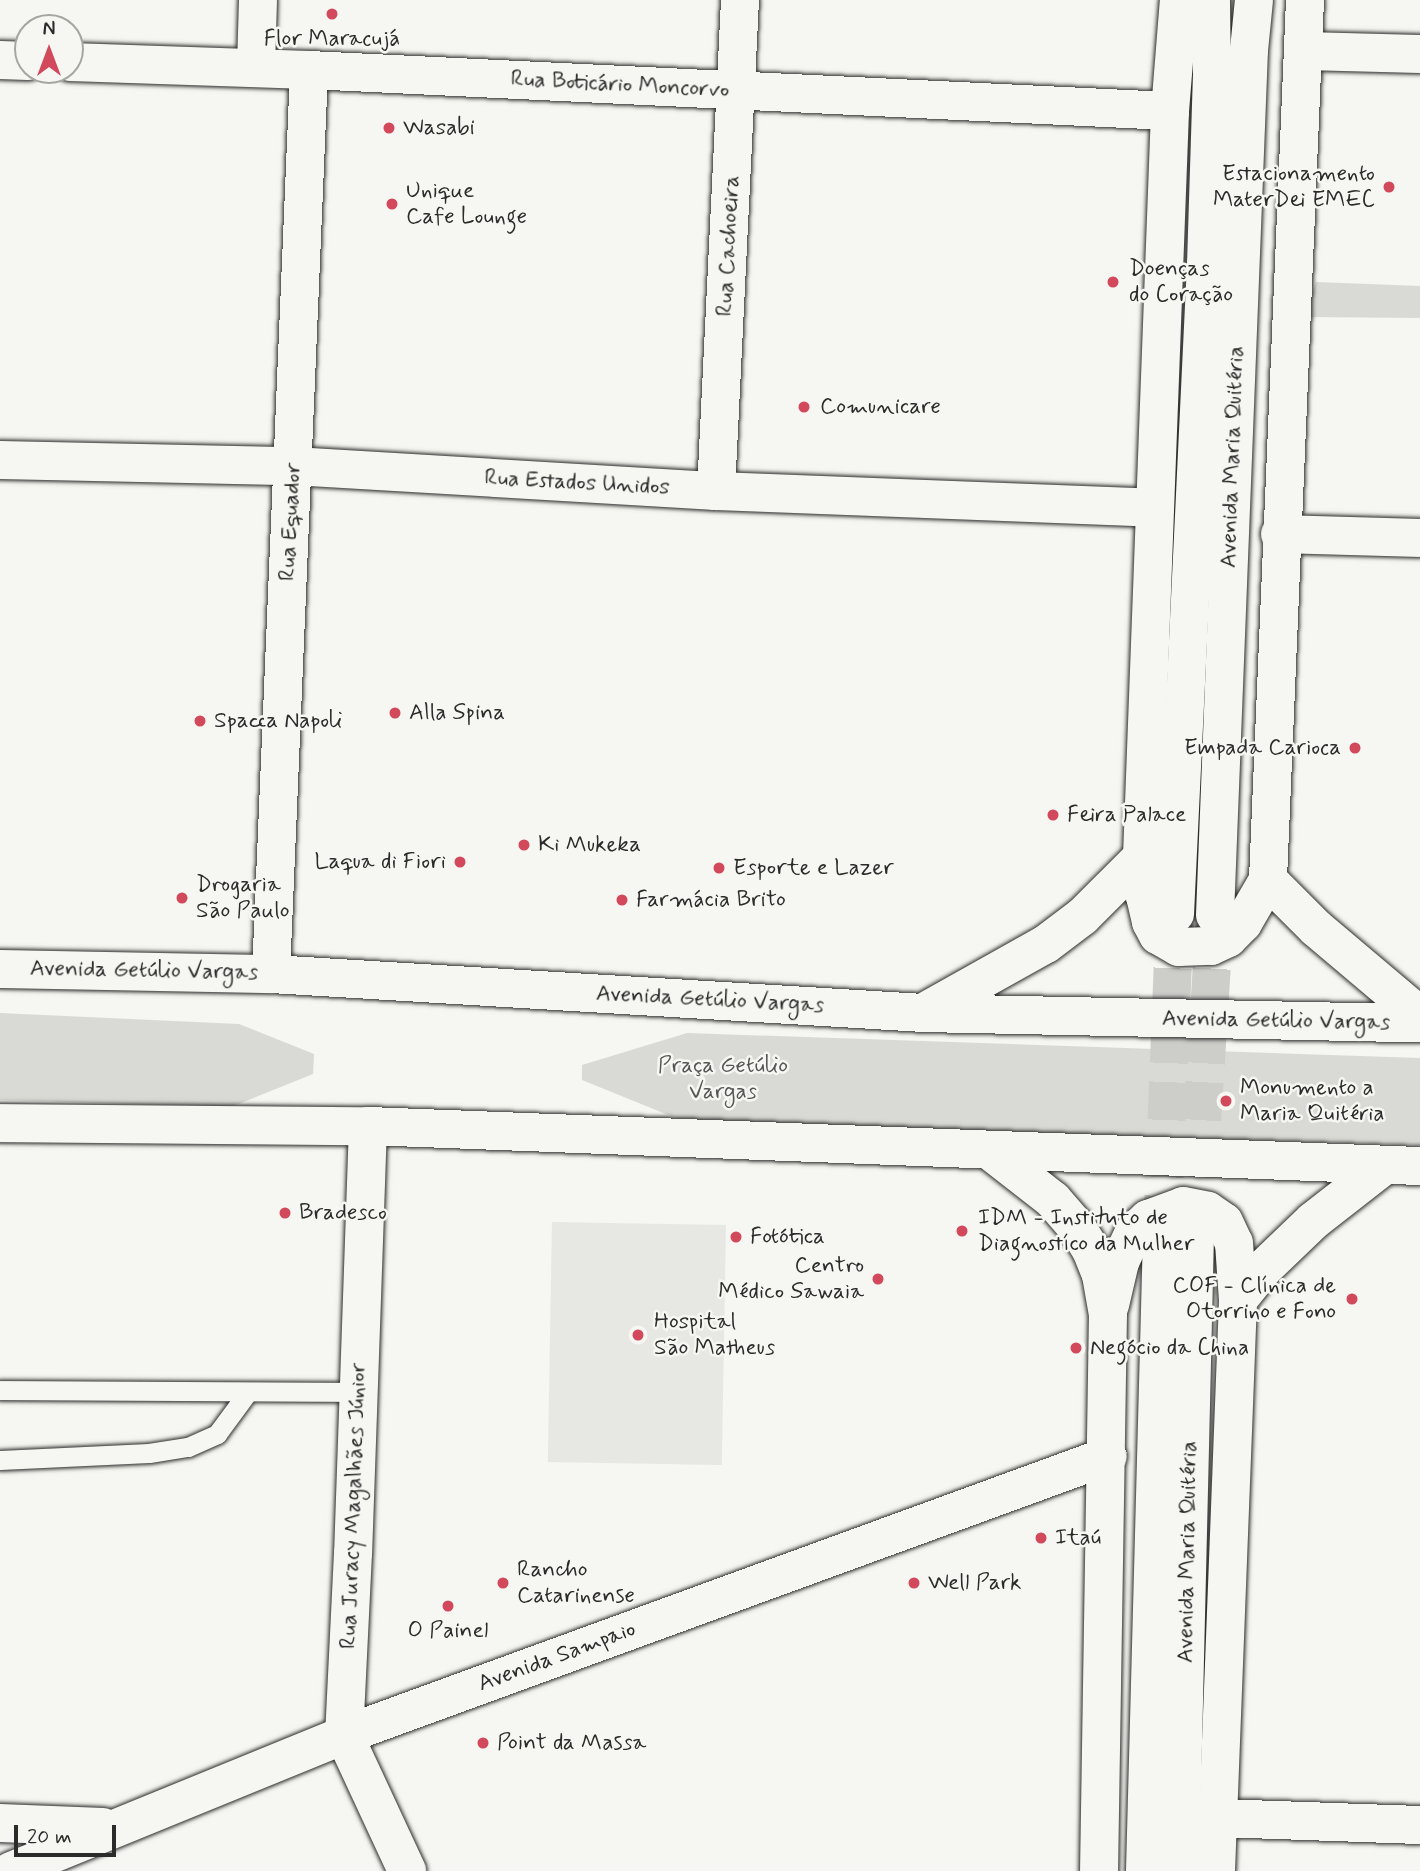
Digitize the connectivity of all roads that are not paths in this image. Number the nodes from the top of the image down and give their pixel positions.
1 (258, 0) edge
2 (740, 0) edge
3 (1179, 0) edge
4 (1210, 0) edge
5 (1254, 0) edge
6 (1305, 0) edge
7 (1305, 51) junction
8 (1420, 54) edge
9 (84, 62) edge
10 (256, 68) junction
11 (309, 70) junction
12 (738, 90) junction
13 (1170, 111) junction
14 (0, 460) edge
15 (293, 466) junction
16 (716, 491) junction
17 (1154, 508) junction
18 (1280, 534) junction
19 (1420, 538) edge
20 (1142, 857) junction
21 (1268, 880) junction
22 (1175, 914) tunnel mouth
23 (1215, 915) tunnel mouth
24 (0, 969) edge
25 (271, 974) junction
26 (923, 1013) junction
27 (1420, 1016) edge
28 (1420, 1023) edge
29 (0, 1123) edge
30 (368, 1126) junction
31 (989, 1150) junction
32 (1403, 1165) edge
33 (1238, 1300) junction
34 (1108, 1313) junction
35 (0, 1390) edge
36 (248, 1392) junction
37 (359, 1392) junction
38 (1108, 1456) junction
39 (0, 1460) edge
40 (344, 1735) junction
41 (1219, 1818) junction
42 (0, 1823) edge
43 (1420, 1825) edge
44 (116, 1827) junction
45 (11, 1871) edge
46 (407, 1871) edge
47 (1099, 1871) edge
48 (1145, 1871) edge
49 (1180, 1871) edge
50 (1216, 1871) edge

1 - 10 main road
2 - 12 main road, Rua Cachoeira
3 - 13 main road
4 - 22 main road, Avenida Maria Quitéria
5 - 23 main road, Avenida Maria Quitéria
6 - 7 main road
7 - 8 main road
7 - 18 main road
9 - 10 main road, Rua Boticário Moncorvo
10 - 11 main road, Rua Boticário Moncorvo
11 - 12 main road, Rua Boticário Moncorvo
11 - 15 main road, Rua Equador
12 - 13 main road, Rua Boticário Moncorvo
12 - 16 main road, Rua Cachoeira
13 - 17 main road
14 - 15 main road, Rua Estados Unidos
15 - 16 main road, Rua Estados Unidos
15 - 25 main road, Rua Equador
16 - 17 main road, Rua Estados Unidos
17 - 20 main road
18 - 19 main road
18 - 21 main road
20 - 21 main road
20 - 26 main road
21 - 27 main road
24 - 25 main road, Avenida Getúlio Vargas
25 - 26 main road, Avenida Getúlio Vargas
26 - 28 main road, Avenida Getúlio Vargas
29 - 30 main road
30 - 31 main road
30 - 37 main road, Rua Juracy Magalhães Júnior
31 - 32 main road
31 - 34 main road
32 - 33 main road
33 - 34 main road
33 - 41 main road
34 - 38 main road
35 - 36 lane
36 - 37 lane
36 - 39 lane
37 - 40 main road, Rua Juracy Magalhães Júnior
38 - 40 main road, Avenida Sampaio
38 - 47 main road
40 - 44 main road, Avenida Sampaio
40 - 46 main road, Rua Juracy Magalhães Júnior
41 - 43 main road
41 - 50 main road
42 - 44 main road
44 - 45 main road, Avenida Sampaio
48 - 49 main road, Avenida Maria Quitéria

